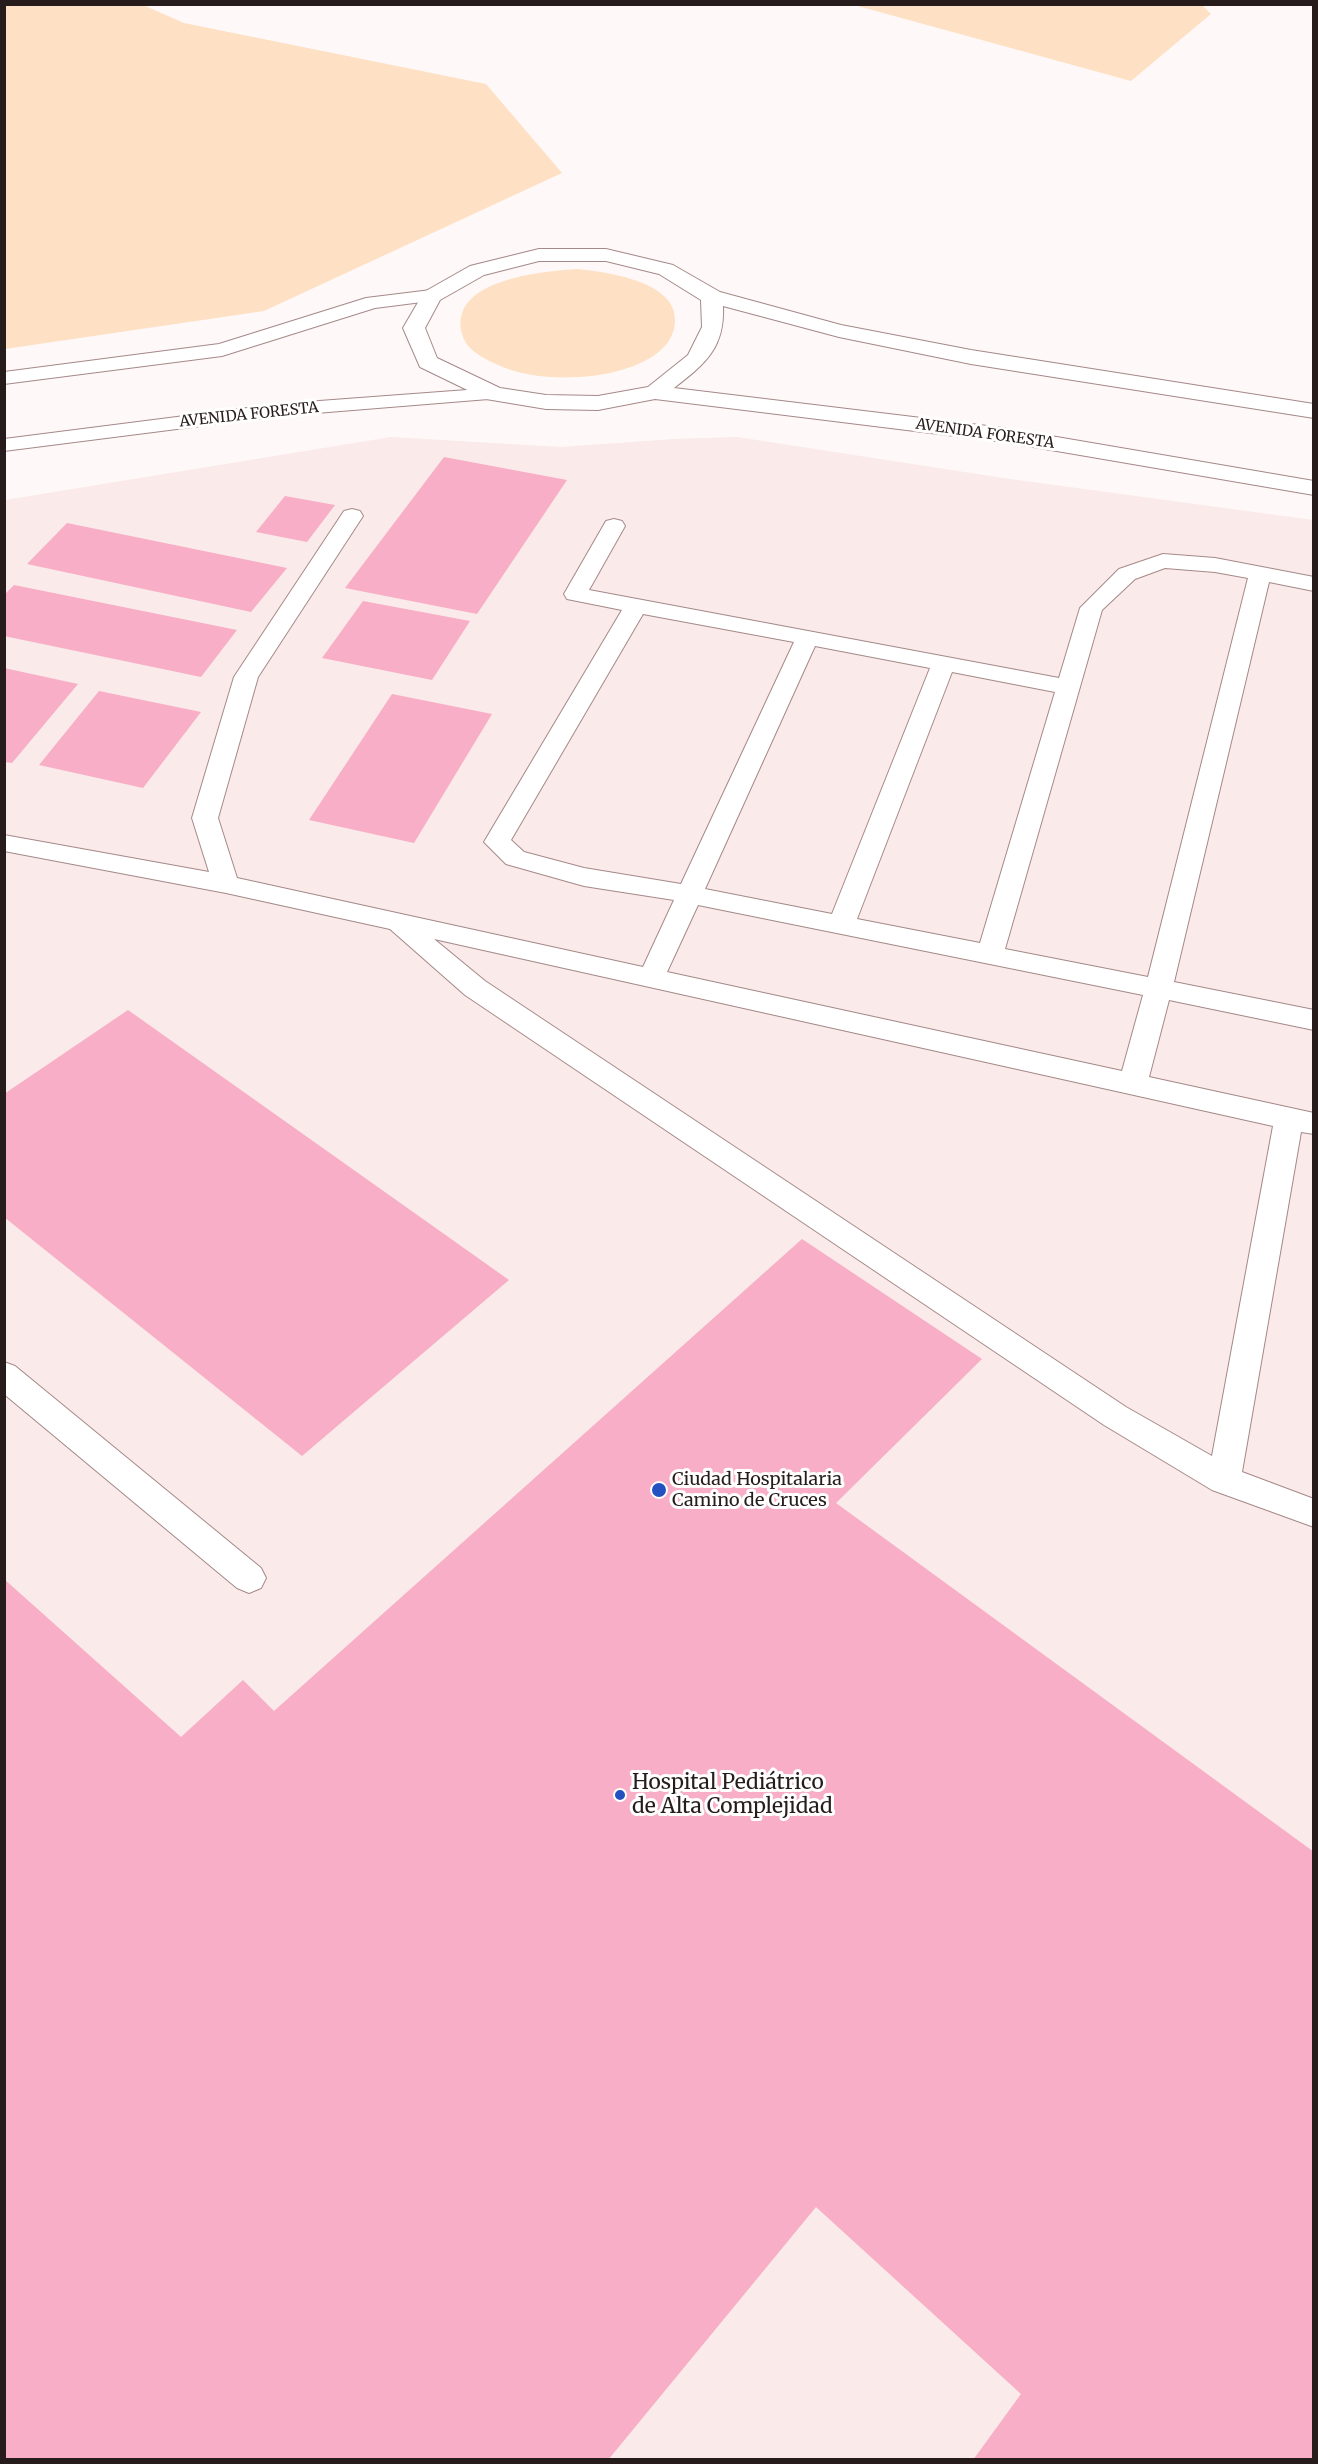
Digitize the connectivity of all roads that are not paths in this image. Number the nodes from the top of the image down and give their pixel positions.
1 (431, 296) junction
2 (712, 297) junction
3 (4, 378) edge
4 (655, 392) junction
5 (494, 394) junction
6 (1314, 411) edge
7 (4, 445) edge
8 (1314, 488) edge
9 (352, 516) dead end
10 (614, 526) dead end
11 (1260, 574) junction
12 (1314, 584) edge
13 (636, 606) junction
14 (807, 639) junction
15 (943, 664) junction
16 (1068, 687) junction
17 (4, 843) edge
18 (226, 884) junction
19 (689, 894) junction
20 (396, 921) junction
21 (841, 925) junction
22 (990, 955) junction
23 (651, 978) junction
24 (1159, 988) junction
25 (1314, 1020) edge
26 (1133, 1084) junction
27 (1301, 1121) edge
28 (4, 1375) edge
29 (1224, 1480) junction
30 (1314, 1513) edge
31 (249, 1578) dead end

1 - 2 street
1 - 3 lane
1 - 5 street
2 - 4 street
2 - 6 street
4 - 5 street
4 - 8 street, AVENIDA FORESTA
5 - 7 lane, AVENIDA FORESTA
9 - 18 lane
10 - 13 lane
11 - 12 lane
11 - 16 lane
11 - 24 lane
13 - 14 lane
13 - 19 lane
14 - 15 lane
14 - 19 lane
15 - 16 lane
15 - 21 lane
16 - 22 lane
17 - 18 lane
18 - 20 lane
19 - 21 lane
19 - 23 lane
20 - 23 lane
20 - 29 lane
21 - 22 lane
22 - 24 lane
23 - 26 lane
24 - 25 lane
24 - 26 lane
26 - 27 lane
27 - 29 lane
28 - 31 lane
29 - 30 lane

